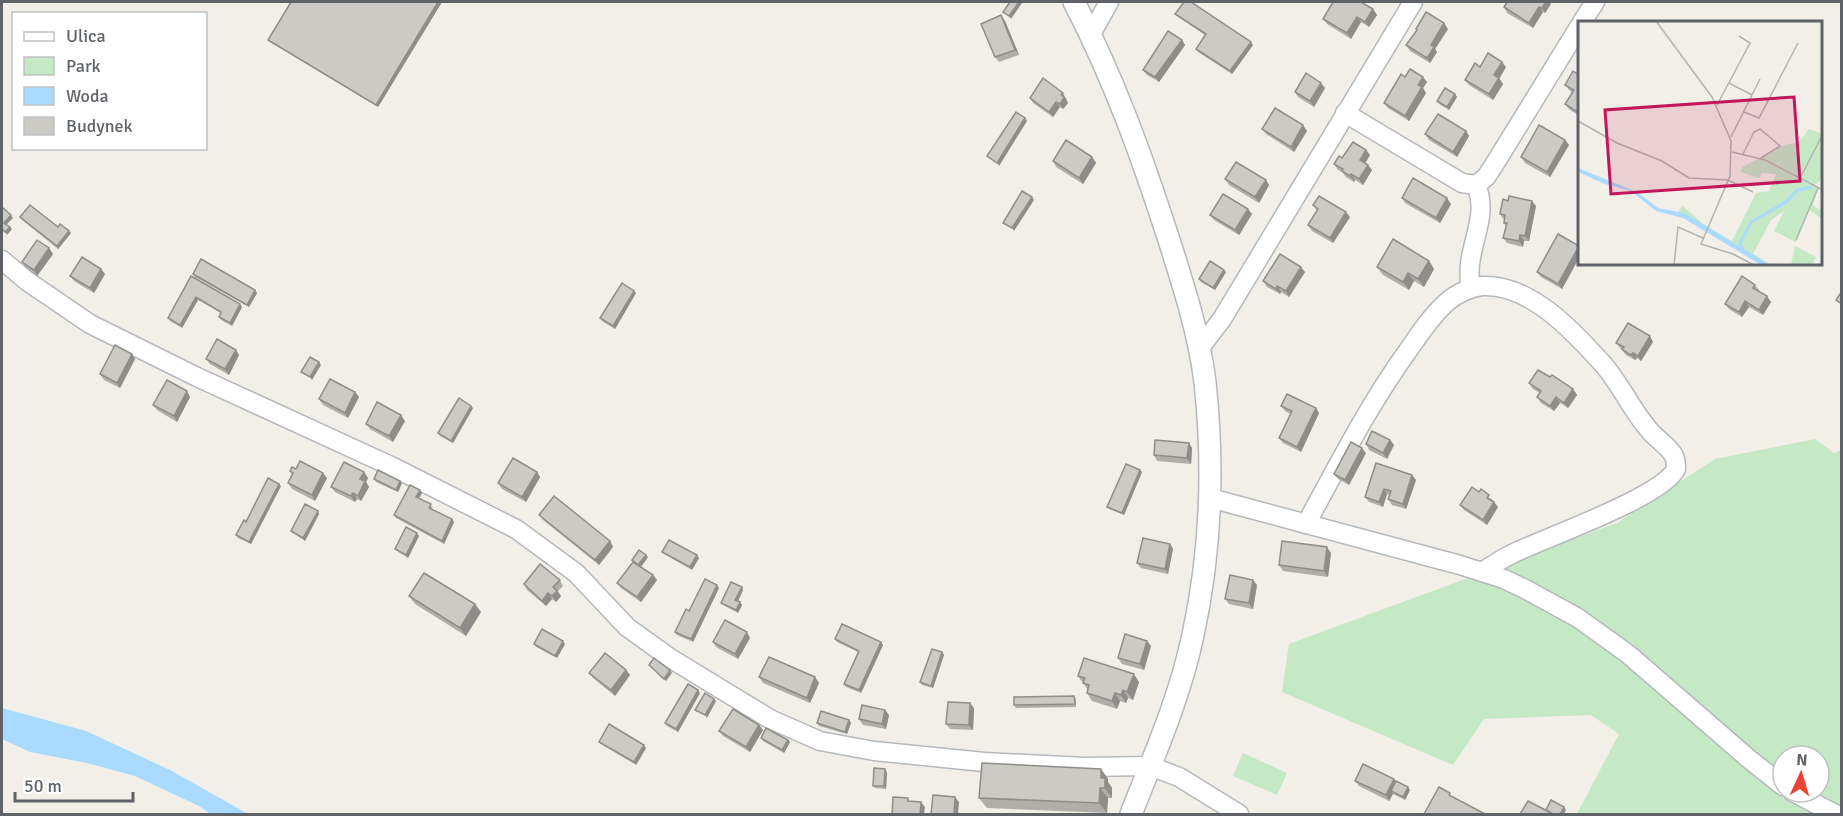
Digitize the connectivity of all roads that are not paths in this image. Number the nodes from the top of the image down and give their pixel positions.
1 (1074, 2) edge
2 (1109, 2) edge
3 (1413, 2) edge
4 (1595, 2) edge
5 (1583, 21) edge
6 (1578, 29) edge
7 (1091, 34) junction
8 (1346, 113) junction
9 (1476, 185) junction
10 (2, 260) edge
11 (1470, 289) junction
12 (1199, 349) junction
13 (1210, 498) junction
14 (1306, 524) junction
15 (1482, 572) junction
16 (1150, 766) junction
17 (1771, 776) edge
18 (1816, 804) edge
19 (1131, 814) edge
20 (1239, 814) edge
21 (1835, 814) edge

1 - 7 street
2 - 7 street
3 - 8 street
4 - 5 street
6 - 9 street
7 - 12 street
8 - 9 street
8 - 12 street
9 - 11 street
10 - 16 street
11 - 14 street
11 - 15 street
12 - 13 street
13 - 14 street
13 - 16 street
14 - 15 street
15 - 17 street
16 - 19 street
16 - 20 street
18 - 21 street

